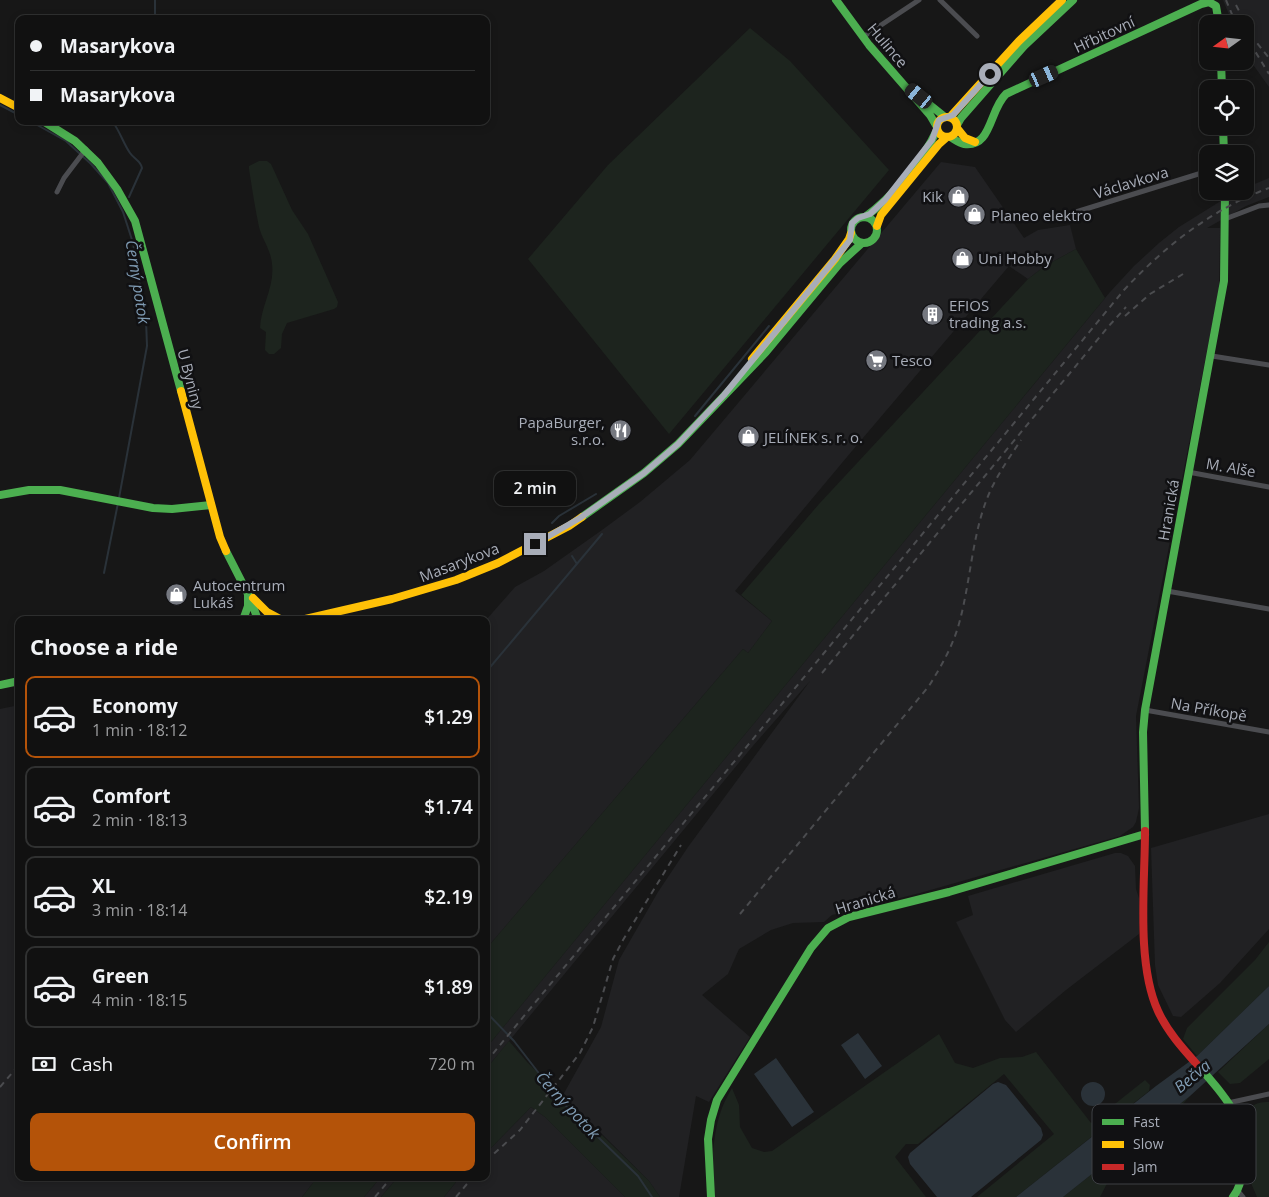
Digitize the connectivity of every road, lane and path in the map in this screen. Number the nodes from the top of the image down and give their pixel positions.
1 (836, 0) edge
2 (919, 0) edge
3 (940, 0) edge
4 (1062, 0) edge
5 (1072, 0) edge
6 (1219, 15) edge
7 (977, 36) dead end
8 (863, 37) junction
9 (902, 83) junction
10 (0, 98) edge
11 (15, 106) edge
12 (947, 117) junction
13 (50, 125) edge
14 (957, 127) junction
15 (937, 128) junction
16 (949, 137) junction
17 (975, 142) junction
18 (85, 151) junction
19 (1199, 174) edge
20 (57, 192) dead end
21 (1225, 200) edge
22 (1269, 205) edge
23 (865, 216) junction
24 (1063, 216) dead end
25 (1226, 219) junction
26 (876, 226) junction
27 (851, 233) junction
28 (862, 243) junction
29 (1212, 356) junction
30 (1269, 365) edge
31 (724, 395) junction
32 (1188, 472) junction
33 (1269, 487) edge
34 (0, 495) edge
35 (211, 505) junction
36 (1168, 590) junction
37 (248, 593) junction
38 (1269, 609) edge
39 (244, 616) edge
40 (257, 616) edge
41 (274, 616) edge
42 (320, 616) edge
43 (15, 681) edge
44 (0, 685) edge
45 (1145, 710) junction
46 (1269, 732) edge
47 (1145, 834) junction
48 (1269, 1094) edge
49 (1228, 1103) joint
50 (711, 1197) edge

1 - 8 street, Hulince
2 - 8 street
3 - 7 street
4 - 12 street
5 - 14 street
6 - 17 street, Hřbitovní
8 - 9 street, Hulince
9 - 12 street, Hulince
9 - 15 street, Hulince
10 - 11 street
12 - 14 street
12 - 15 street
13 - 18 street, U Byniny
14 - 16 street
14 - 17 street
15 - 16 street
15 - 23 street, Masarykova
16 - 17 street
16 - 26 street, Masarykova
18 - 20 street
18 - 35 street, U Byniny
19 - 24 street, Václavkova
21 - 25 street, Hranická
22 - 25 street
23 - 26 street
23 - 27 street, Masarykova
25 - 29 street, Hranická
26 - 28 street, Masarykova
27 - 28 street
27 - 31 street, Masarykova
28 - 31 street, Masarykova
29 - 30 street
29 - 32 street, Hranická
31 - 42 street, Masarykova
32 - 33 street, M. Alše
32 - 36 street, Hranická
34 - 35 street
35 - 37 street, U Byniny
36 - 38 street
36 - 45 street, Hranická
37 - 39 street
37 - 40 street
37 - 41 street
43 - 44 street
45 - 46 street, Na Příkopě
45 - 47 street, Hranická
47 - 49 street, Hranická
47 - 50 street, Hranická
48 - 49 street

